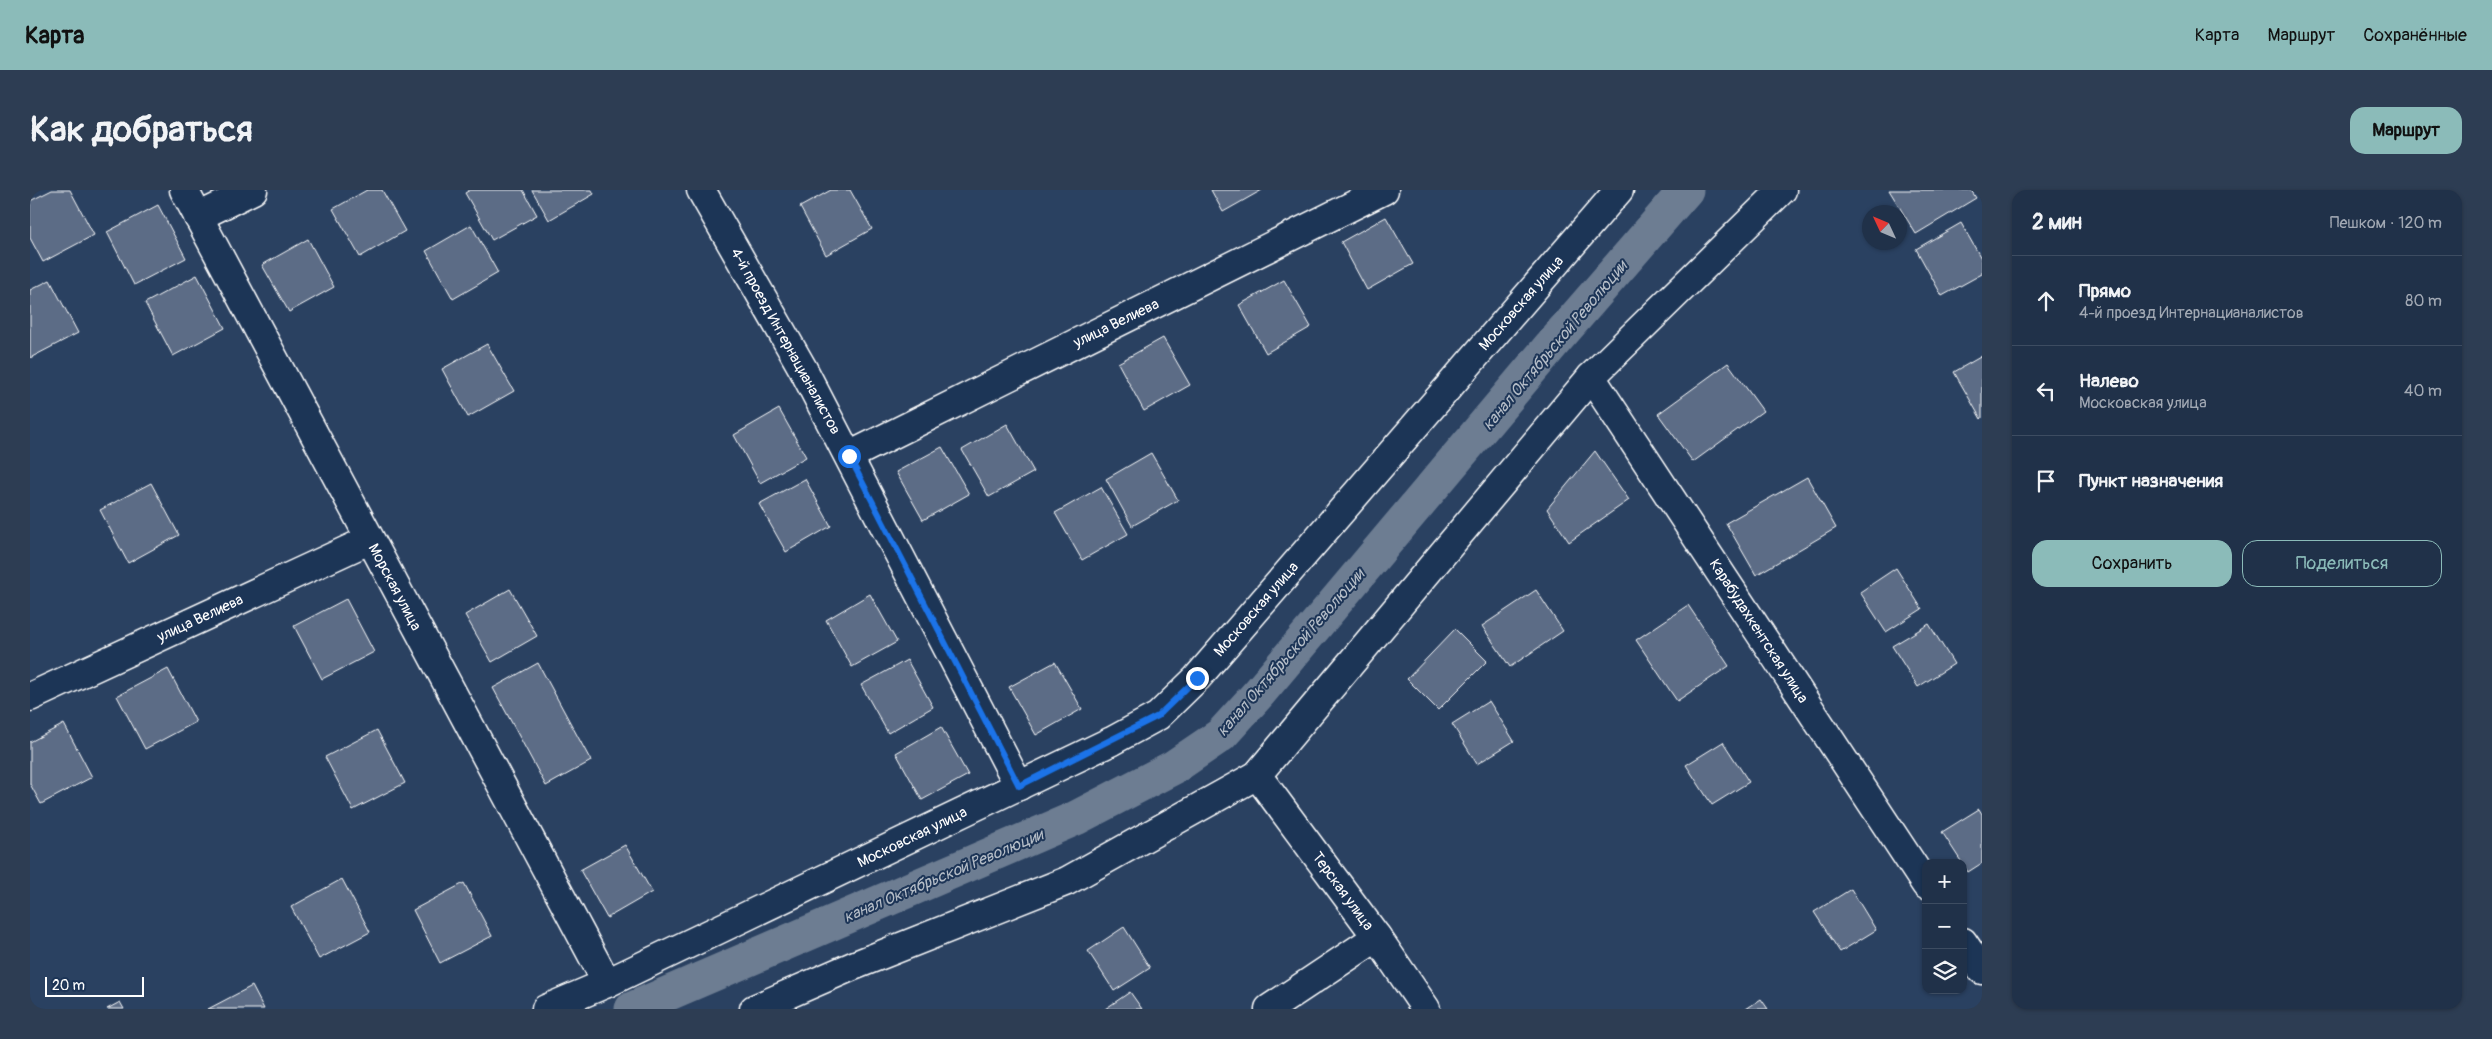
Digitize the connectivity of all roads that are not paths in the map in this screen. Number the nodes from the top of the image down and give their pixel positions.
1 (184, 190) edge
2 (253, 190) edge
3 (701, 190) edge
4 (1384, 190) edge
5 (1619, 190) edge
6 (1782, 190) edge
7 (198, 217) junction
8 (1591, 377) junction
9 (849, 456) junction
10 (370, 540) junction
11 (30, 697) edge
12 (1258, 774) junction
13 (1019, 786) junction
14 (1922, 879) edge
15 (1377, 937) junction
16 (1967, 948) edge
17 (1982, 970) edge
18 (606, 983) junction
19 (546, 1009) edge
20 (754, 1009) edge
21 (1269, 1009) edge
22 (1426, 1009) edge

1 - 7 street, Морская улица
2 - 7 street
3 - 9 street, 4-й проезд Интернацианалистов
4 - 9 street, улица Велиева
5 - 13 street, Московская улица
6 - 8 street
7 - 10 street, Морская улица
8 - 12 street
8 - 14 street, Карабудахкентская улица
9 - 13 street, 4-й проезд Интернацианалистов
10 - 11 street, улица Велиева
10 - 18 street, Морская улица
12 - 15 street, Терская улица
12 - 20 street
13 - 18 street, Московская улица
15 - 21 street
15 - 22 street, Терская улица
16 - 17 street
18 - 19 street, Московская улица

